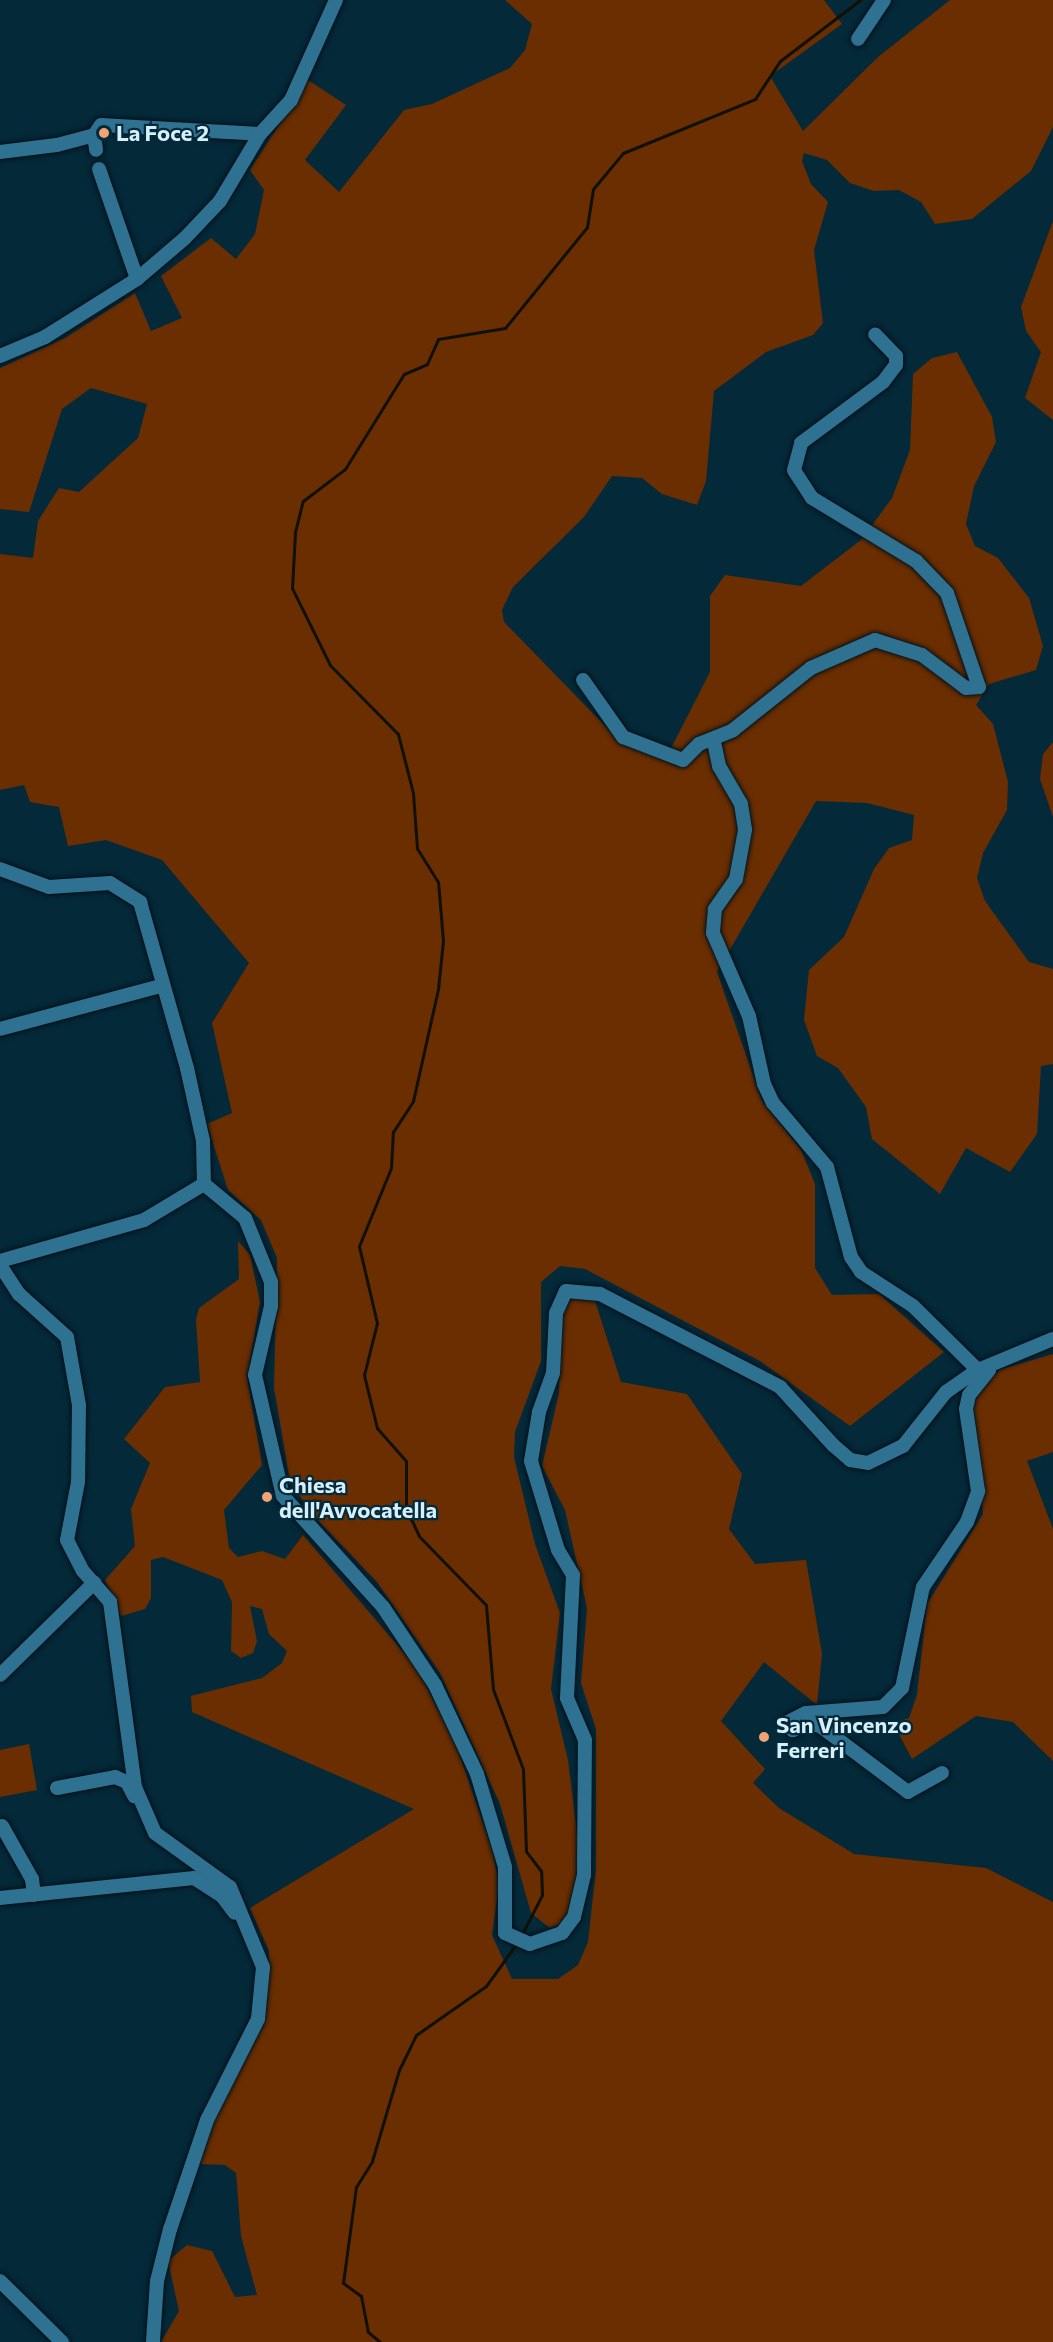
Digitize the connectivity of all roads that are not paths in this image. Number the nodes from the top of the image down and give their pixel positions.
1 (336, 0) edge
2 (884, 0) edge
3 (858, 39) dead end
4 (260, 134) junction
5 (94, 135) junction
6 (96, 150) dead end
7 (0, 152) edge
8 (99, 169) dead end
9 (137, 279) junction
10 (875, 334) dead end
11 (0, 356) edge
12 (583, 680) dead end
13 (714, 742) junction
14 (0, 869) edge
15 (160, 986) junction
16 (0, 1029) edge
17 (204, 1184) junction
18 (0, 1263) edge
19 (1053, 1339) edge
20 (995, 1364) junction
21 (978, 1370) junction
22 (94, 1583) junction
23 (0, 1675) edge
24 (942, 1773) dead end
25 (57, 1788) dead end
26 (147, 1814) junction
27 (2, 1826) dead end
28 (34, 1895) junction
29 (0, 1898) edge
30 (251, 1934) junction
31 (0, 2281) edge
32 (62, 2342) edge
33 (153, 2342) edge

1 - 4 street
2 - 3 street
4 - 5 street
4 - 9 street
5 - 6 street
5 - 7 street
8 - 9 street
9 - 11 street
10 - 13 street
12 - 13 street
13 - 21 street
14 - 15 street
15 - 16 street
15 - 17 street
17 - 18 street
17 - 21 street
18 - 22 street
19 - 20 street
20 - 21 street
20 - 24 street
22 - 23 street
22 - 26 street
25 - 26 street
26 - 30 street
27 - 28 street
28 - 29 street
28 - 30 street
30 - 33 street
31 - 32 street

